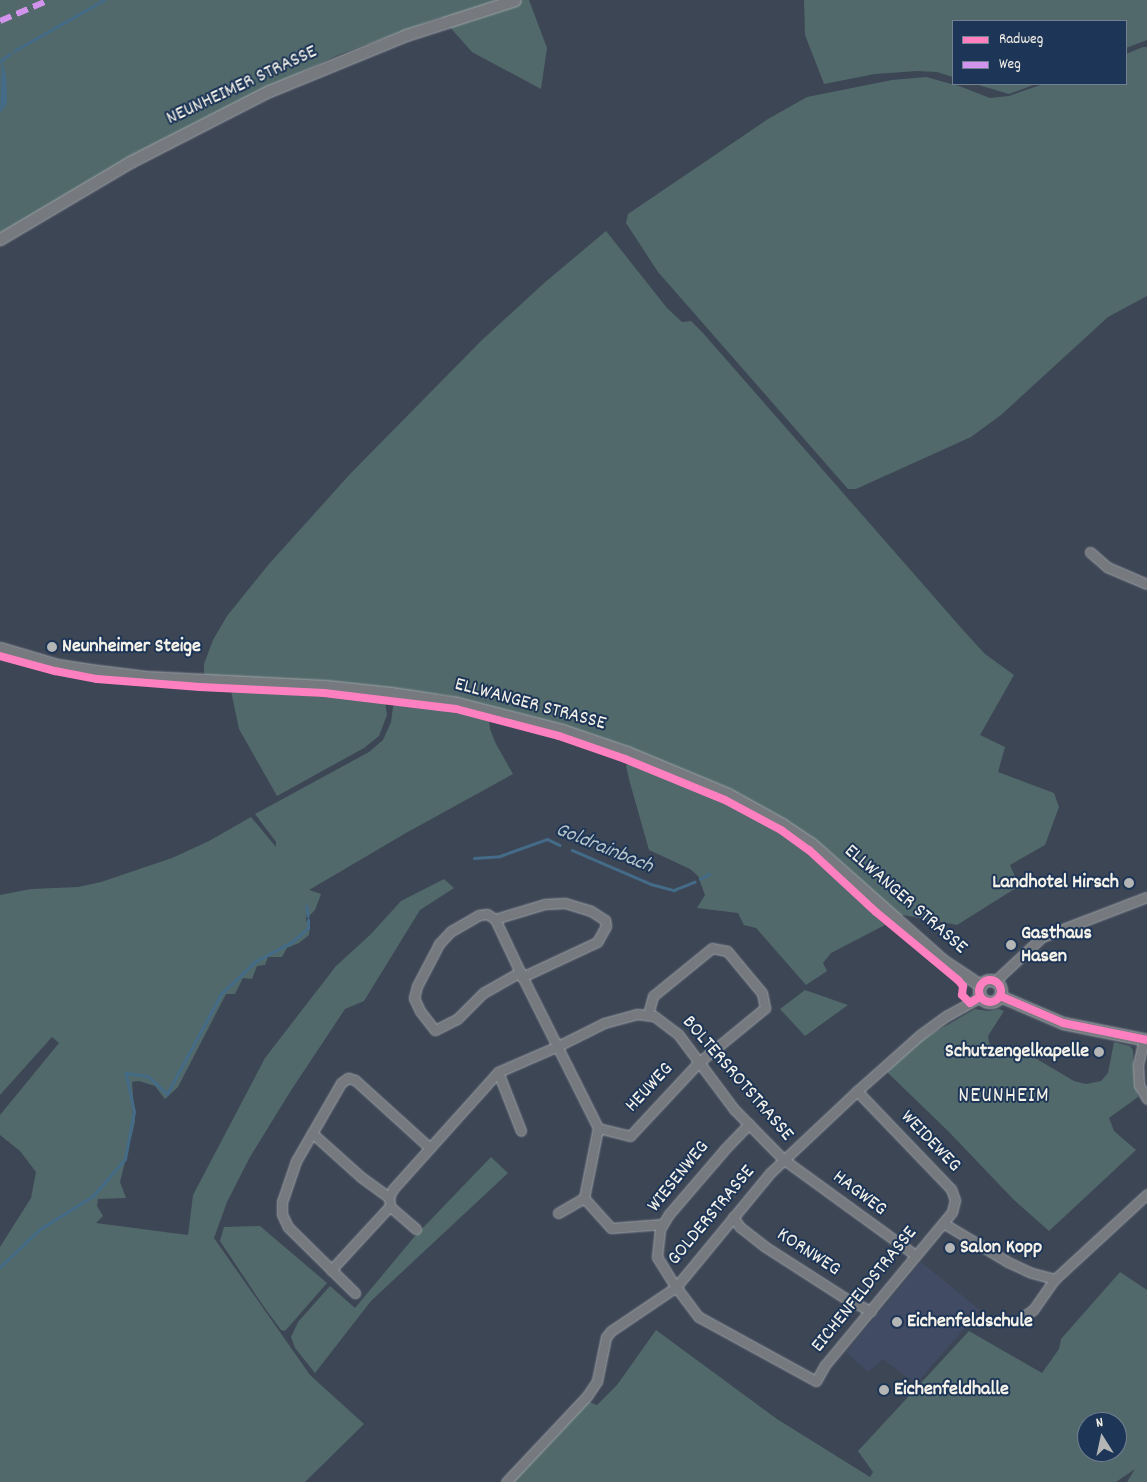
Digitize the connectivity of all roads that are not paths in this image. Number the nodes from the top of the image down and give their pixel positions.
1 (515, 0) edge
2 (0, 240) edge
3 (1090, 552) dead end
4 (1147, 584) edge
5 (0, 648) edge
6 (1147, 897) edge
7 (495, 919) junction
8 (521, 974) junction
9 (996, 981) junction
10 (980, 985) junction
11 (1000, 996) junction
12 (980, 997) junction
13 (648, 1015) junction
14 (1146, 1040) edge
15 (558, 1046) junction
16 (698, 1063) junction
17 (498, 1072) junction
18 (858, 1090) junction
19 (1147, 1100) edge
20 (749, 1124) junction
21 (598, 1128) junction
22 (521, 1131) dead end
23 (312, 1133) junction
24 (430, 1148) junction
25 (784, 1159) junction
26 (1147, 1194) edge
27 (584, 1198) junction
28 (389, 1201) junction
29 (558, 1213) dead end
30 (732, 1217) junction
31 (943, 1223) junction
32 (663, 1224) junction
33 (416, 1229) dead end
34 (916, 1255) junction
35 (331, 1270) junction
36 (1055, 1279) junction
37 (676, 1287) junction
38 (355, 1293) dead end
39 (871, 1311) junction
40 (1024, 1316) dead end
41 (816, 1381) joint
42 (506, 1482) edge

1 - 2 street, NEUNHEIMER STRASSE
3 - 4 street
5 - 10 street, ELLWANGER STRASSE
6 - 9 street
7 - 8 street
7 - 8 street
7 - 8 street
8 - 15 street
9 - 10 street
9 - 11 street
10 - 12 street
11 - 12 street
11 - 14 street
12 - 18 street, GOLDERSTRASSE
13 - 15 street
13 - 16 street, BOLTERSROTSTRASSE
13 - 16 street
14 - 19 street
15 - 17 street
15 - 21 street
16 - 20 street, BOLTERSROTSTRASSE
16 - 21 street, HEUWEG
17 - 22 street
17 - 24 street
18 - 25 street, GOLDERSTRASSE
18 - 31 street, WEIDEWEG
20 - 25 street, BOLTERSROTSTRASSE
20 - 32 street, WIESENWEG
21 - 27 street
23 - 24 street
23 - 28 street
23 - 35 street
24 - 28 street
25 - 30 street, GOLDERSTRASSE
25 - 34 street, HAGWEG
26 - 36 street
27 - 29 street
27 - 32 street
28 - 33 street
28 - 35 street
30 - 37 street, GOLDERSTRASSE
30 - 39 street, KORNWEG
31 - 34 street, EICHENFELDSTRASSE
31 - 36 street
32 - 37 street, WIESENWEG
34 - 39 street, EICHENFELDSTRASSE
35 - 38 street
36 - 40 street
37 - 41 street, WIESENWEG
37 - 42 street, GOLDERSTRASSE
39 - 41 street, EICHENFELDSTRASSE

